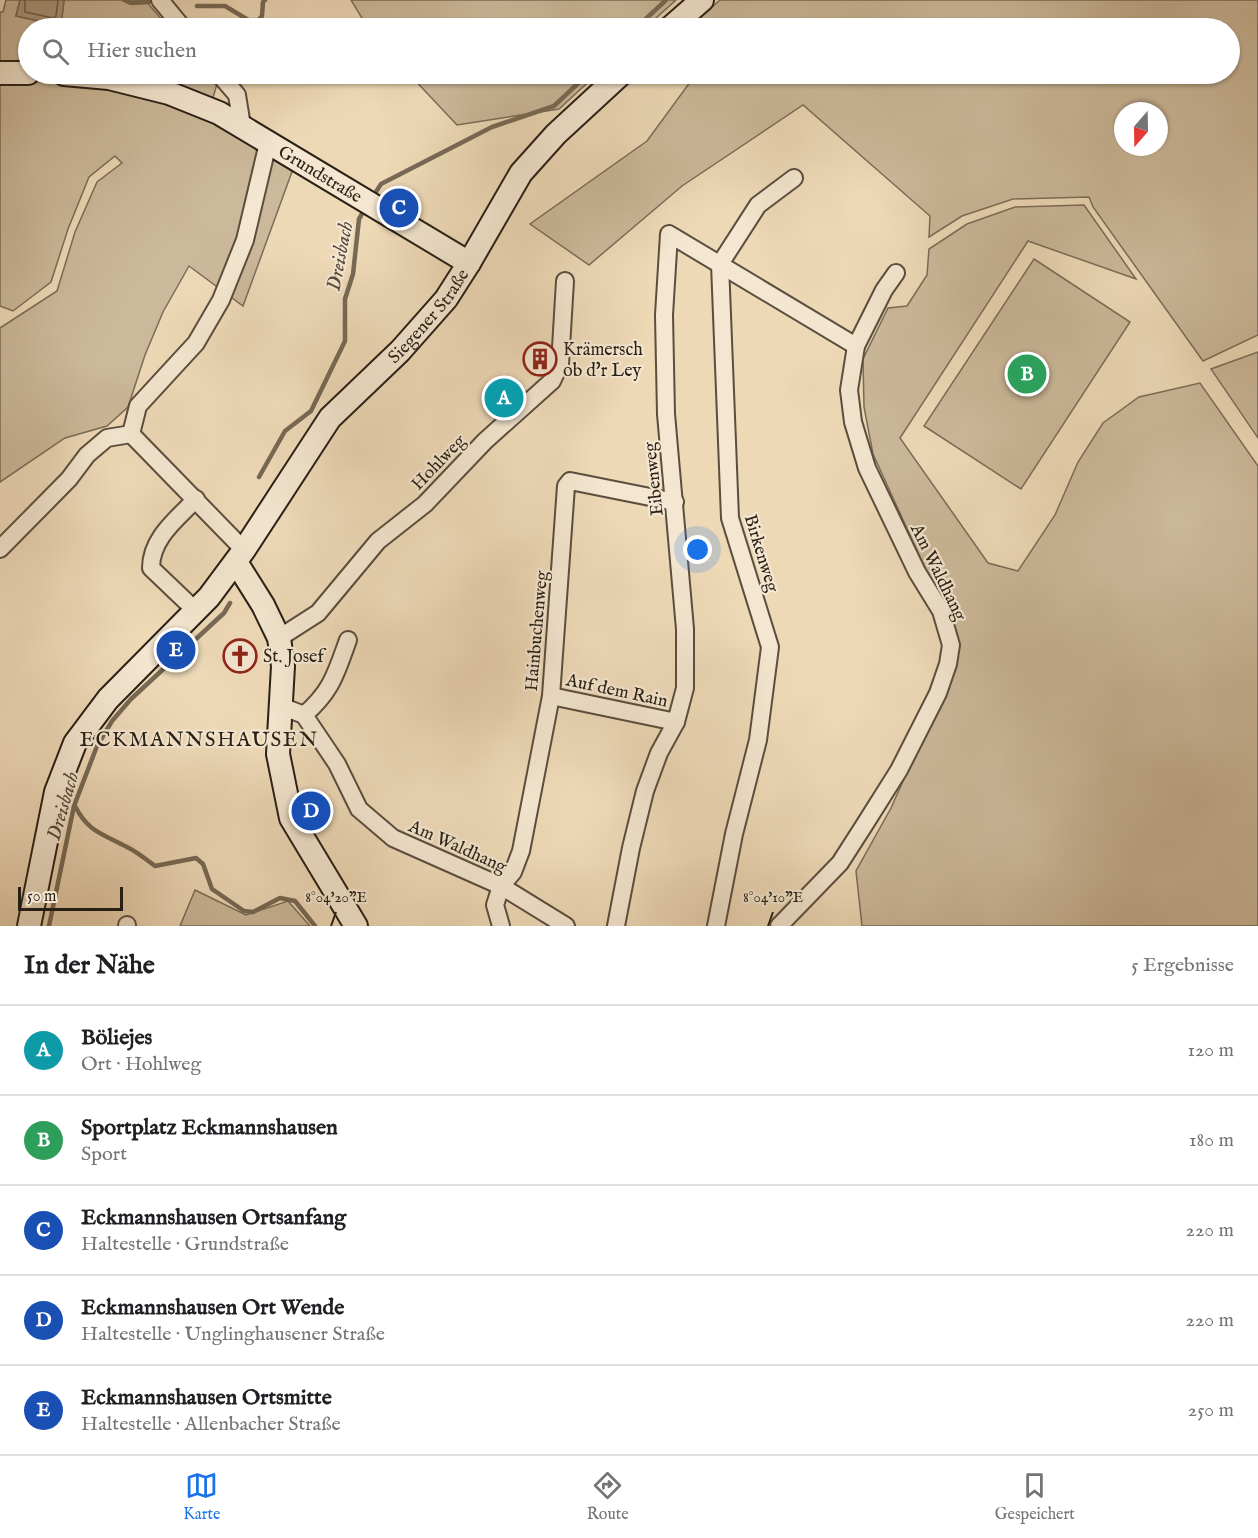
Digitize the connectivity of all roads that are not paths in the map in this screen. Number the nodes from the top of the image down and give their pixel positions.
1 (160, 0) edge
2 (702, 0) edge
3 (175, 18) edge
4 (681, 18) edge
5 (0, 73) edge
6 (18, 73) edge
7 (133, 84) edge
8 (228, 84) edge
9 (610, 84) edge
10 (242, 126) junction
11 (268, 143) junction
12 (794, 178) dead end
13 (469, 263) junction
14 (720, 264) junction
15 (896, 273) dead end
16 (565, 281) dead end
17 (855, 346) junction
18 (131, 434) junction
19 (196, 499) junction
20 (675, 502) junction
21 (0, 549) edge
22 (240, 556) junction
23 (196, 611) junction
24 (279, 638) junction
25 (348, 640) dead end
26 (551, 696) junction
27 (281, 706) junction
28 (304, 715) junction
29 (676, 722) junction
30 (501, 886) junction
31 (29, 926) edge
32 (356, 926) edge
33 (501, 926) edge
34 (566, 926) edge
35 (616, 926) edge
36 (717, 926) edge
37 (779, 926) edge

1 - 3 street
2 - 4 main road
5 - 6 main road
7 - 10 main road, Grundstraße
8 - 10 street
9 - 13 main road, Siegener Straße
10 - 11 main road, Grundstraße
11 - 13 main road, Grundstraße
11 - 18 street
12 - 14 street
13 - 22 main road, Siegener Straße
14 - 17 street, Eibenweg
14 - 20 street, Eibenweg
14 - 36 street, Birkenweg
15 - 17 street, Am Waldhang
16 - 24 street, Hohlweg
17 - 37 street, Am Waldhang
18 - 19 street
18 - 21 street
19 - 22 street
19 - 23 street
20 - 26 street, Hainbuchenweg
20 - 29 street, Eibenweg
22 - 23 main road, Siegener Straße
22 - 24 main road
23 - 31 main road, Siegener Straße
24 - 27 main road
25 - 28 street
26 - 29 street, Auf dem Rain
26 - 30 street, Hainbuchenweg
27 - 28 street
27 - 32 main road
28 - 30 street, Am Waldhang
29 - 35 street, Eibenweg
30 - 33 street
30 - 34 street, Am Waldhang

